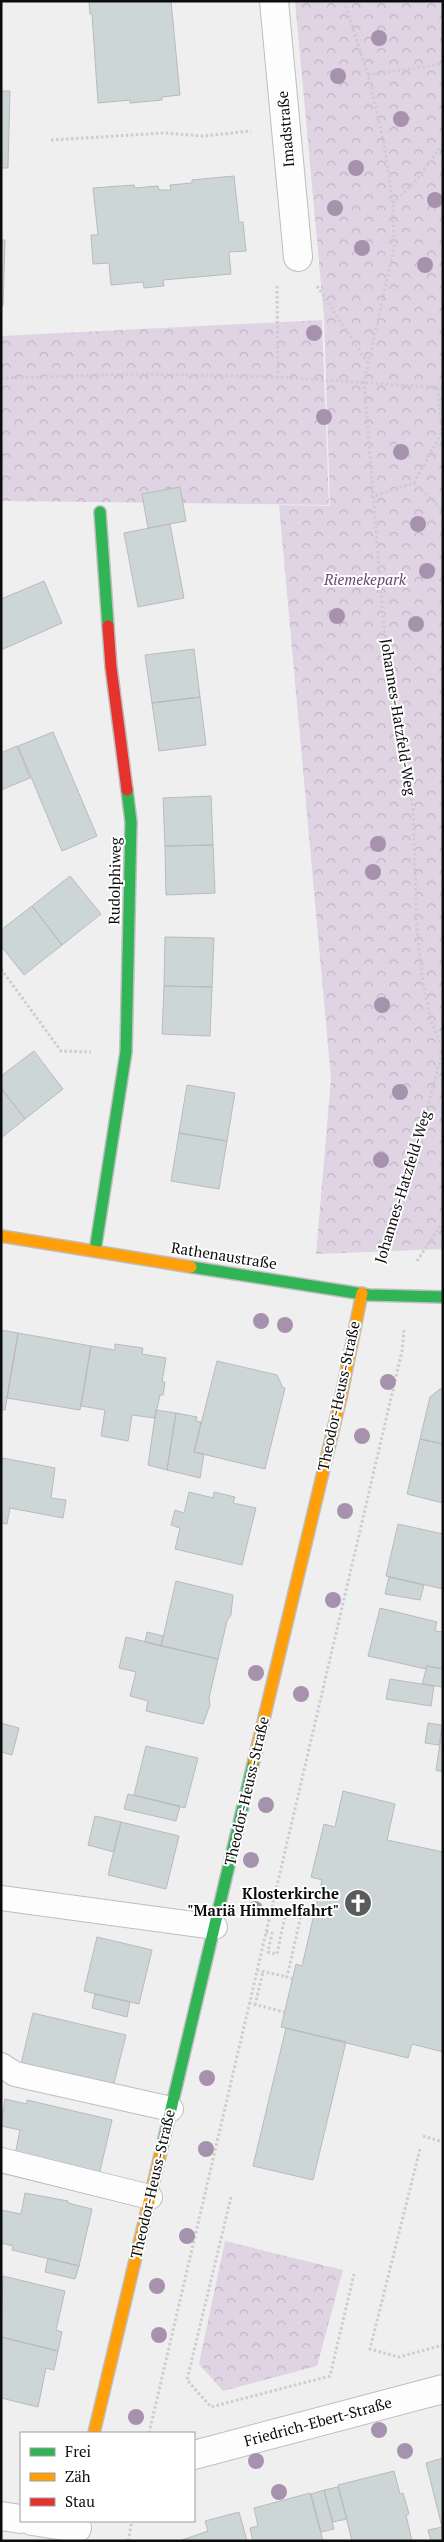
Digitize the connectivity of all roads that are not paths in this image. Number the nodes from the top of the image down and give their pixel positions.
1 (274, 1) edge
2 (298, 257) road end
3 (100, 512) dead end
4 (1, 1236) edge
5 (96, 1251) junction
6 (365, 1294) junction
7 (443, 1297) edge
8 (1, 1898) edge
9 (215, 1927) junction
10 (1, 2065) edge
11 (172, 2109) junction
12 (1, 2160) edge
13 (150, 2197) junction
14 (443, 2389) edge
15 (94, 2432) edge
16 (195, 2455) edge
17 (1, 2516) edge
18 (20, 2519) edge
19 (37, 2522) edge
20 (76, 2530) edge

1 - 2 street, Imadstraße
3 - 5 street, Rudolphiweg
4 - 5 street, Rathenaustraße
5 - 6 street, Rathenaustraße
6 - 7 street, Rathenaustraße
6 - 9 street, Theodor-Heuss-Straße
8 - 9 lane
9 - 11 street, Theodor-Heuss-Straße
10 - 11 lane
11 - 13 street, Theodor-Heuss-Straße
12 - 13 lane
13 - 15 street, Theodor-Heuss-Straße
14 - 16 street, Friedrich-Ebert-Straße
17 - 18 street
19 - 20 street

